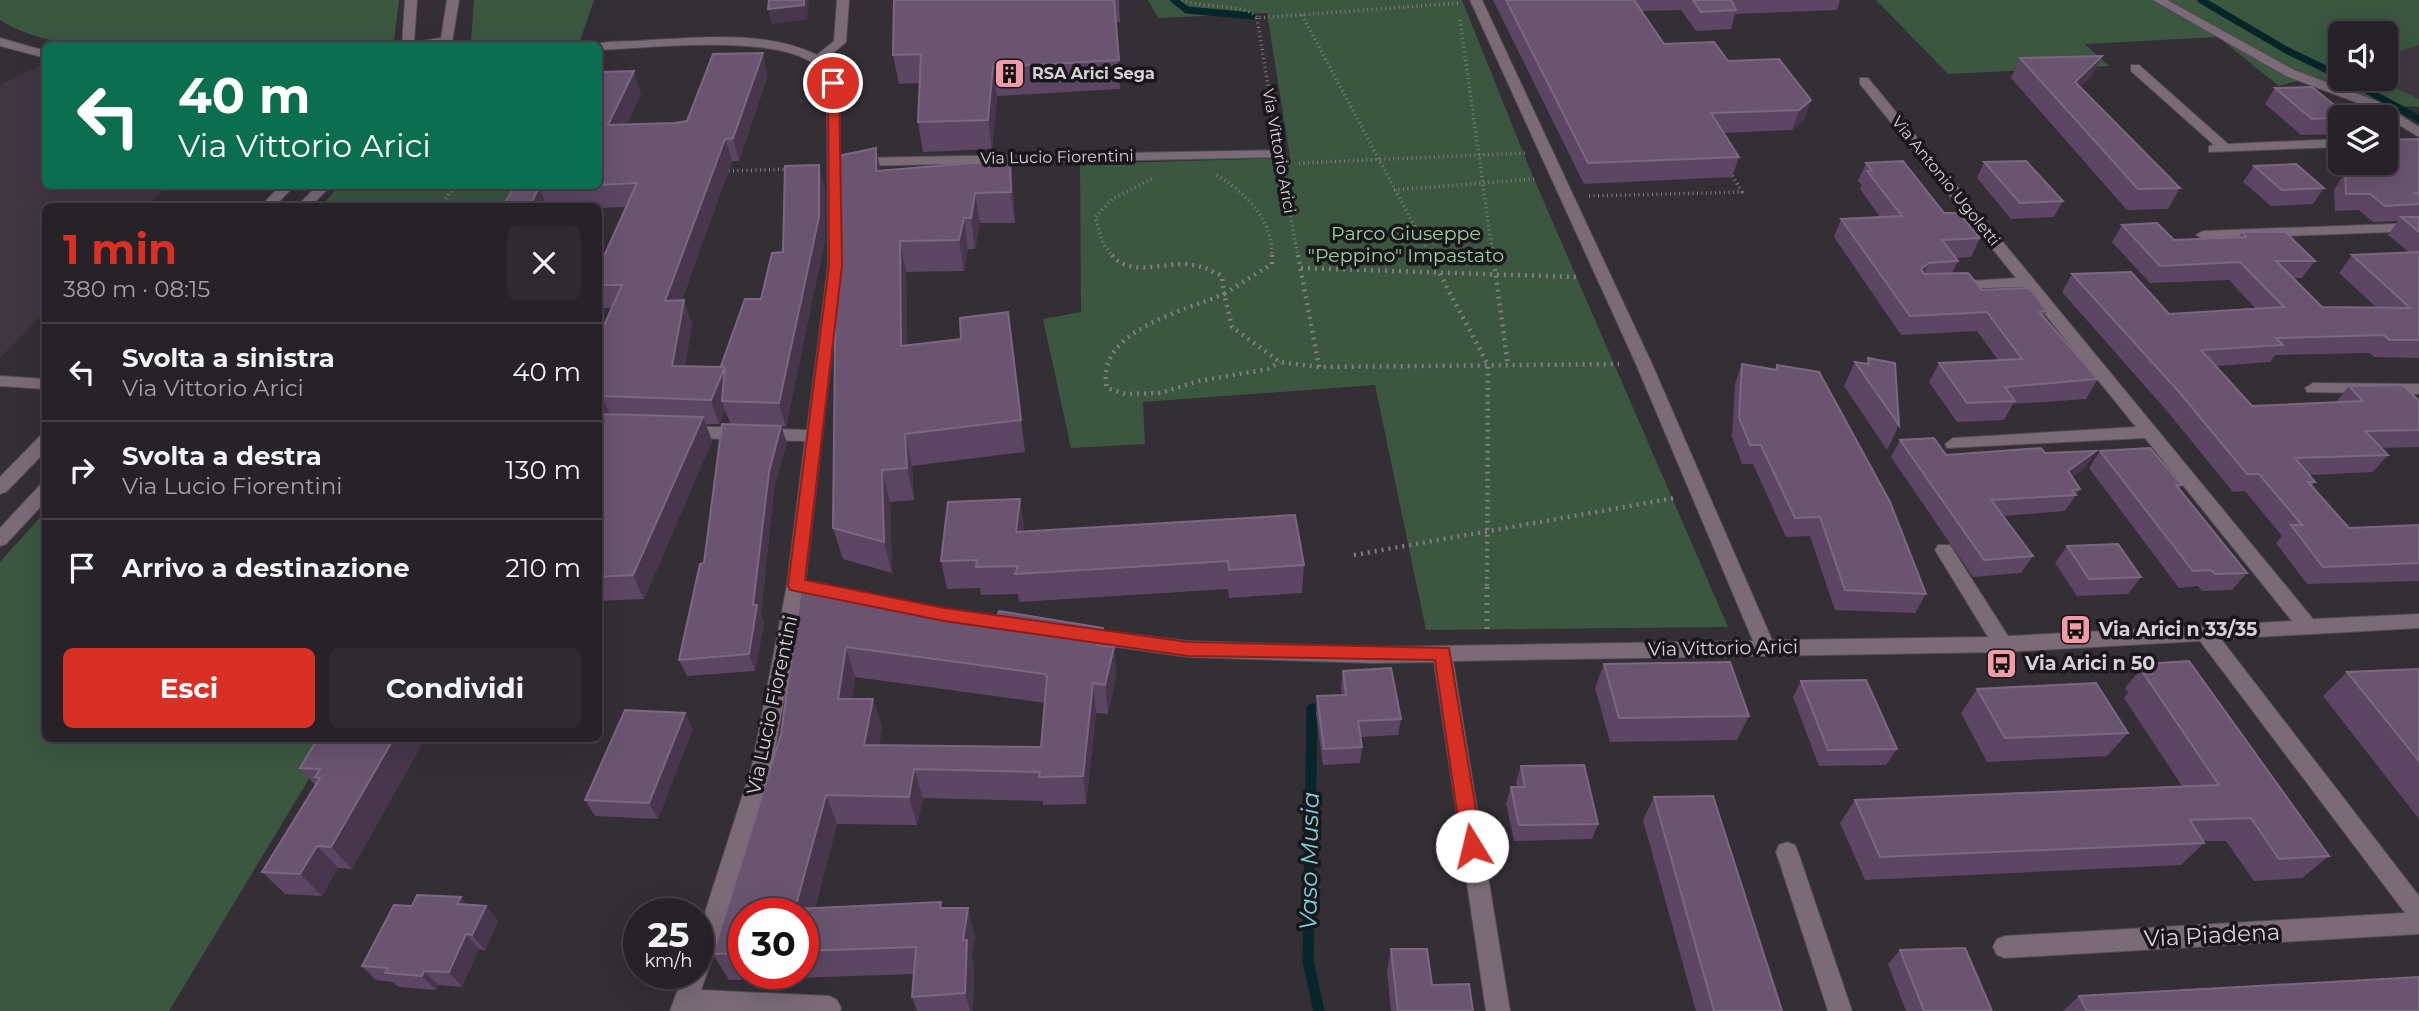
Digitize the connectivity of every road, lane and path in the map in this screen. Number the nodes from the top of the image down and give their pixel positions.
1 (411, 0) edge
2 (453, 0) edge
3 (843, 0) edge
4 (1182, 0) edge
5 (2159, 0) edge
6 (1477, 1) edge
7 (1458, 3) junction
8 (1302, 15) junction
9 (1257, 18) junction
10 (0, 42) edge
11 (409, 42) edge
12 (451, 42) edge
13 (602, 47) edge
14 (42, 54) edge
15 (818, 60) junction
16 (2135, 68) dead end
17 (1864, 80) dead end
18 (2415, 139) edge
19 (2328, 143) edge
20 (1546, 152) junction
21 (1479, 155) junction
22 (1280, 159) junction
23 (1378, 160) junction
24 (835, 165) junction
25 (1729, 169) edge
26 (1209, 171) dead end
27 (719, 172) edge
28 (1167, 172) dead end
29 (1534, 179) dead end
30 (1483, 183) junction
31 (284, 189) edge
32 (321, 189) edge
33 (1395, 190) junction
34 (1567, 197) junction
35 (271, 203) edge
36 (307, 203) edge
37 (2419, 227) edge
38 (2203, 235) dead end
39 (1301, 268) junction
40 (1438, 273) junction
41 (1495, 274) junction
42 (1576, 277) dead end
43 (2028, 282) junction
44 (1935, 287) edge
45 (1224, 294) junction
46 (1280, 362) junction
47 (1644, 364) junction
48 (1488, 365) junction
49 (1508, 366) junction
50 (1319, 367) junction
51 (0, 381) edge
52 (42, 384) edge
53 (2313, 388) dead end
54 (2419, 389) edge
55 (666, 431) edge
56 (2149, 432) junction
57 (814, 436) junction
58 (42, 444) edge
59 (1953, 444) dead end
60 (0, 488) edge
61 (42, 493) edge
62 (1700, 493) junction
63 (1488, 531) junction
64 (0, 539) edge
65 (1944, 550) dead end
66 (1354, 555) dead end
67 (2419, 621) edge
68 (2308, 627) junction
69 (1064, 633) edge
70 (2205, 633) junction
71 (2003, 644) junction
72 (1765, 647) junction
73 (1442, 653) junction
74 (1482, 653) junction
75 (1787, 852) dead end
76 (2419, 914) edge
77 (714, 922) edge
78 (2419, 923) edge
79 (2004, 947) dead end
80 (690, 989) edge
81 (684, 1006) edge
82 (829, 1008) dead end
83 (1498, 1011) edge
84 (1840, 1011) edge

1 - 11 street
2 - 12 street
3 - 15 street
4 - 9 path
5 - 18 street
6 - 7 path
6 - 20 street
7 - 8 path
7 - 21 path
8 - 9 path
8 - 23 path
9 - 22 path, Via Vittorio Arici
10 - 14 street
13 - 15 street
15 - 24 street, Via Lucio Fiorentini
16 - 19 street
17 - 43 street, Via Antonio Ugoletti
20 - 21 path
20 - 34 street
21 - 23 path
21 - 30 path
22 - 23 path
22 - 24 street, Via Lucio Fiorentini
22 - 39 path, Via Vittorio Arici
23 - 33 path
24 - 27 path
24 - 57 street, Via Lucio Fiorentini
25 - 34 path
26 - 45 path
28 - 45 path
29 - 30 path
30 - 33 path
30 - 41 path
31 - 35 street
32 - 36 street
33 - 40 path
34 - 47 street
37 - 38 street
39 - 40 path
39 - 50 path, Via Vittorio Arici
40 - 41 path
40 - 48 path
41 - 42 path
41 - 49 path
43 - 44 street
43 - 56 street, Via Antonio Ugoletti
45 - 46 path
45 - 46 path
46 - 50 path
47 - 49 path
47 - 62 street
48 - 49 path
48 - 50 path
48 - 63 path
51 - 52 street
53 - 54 street
55 - 57 street
56 - 59 street
56 - 68 street, Via Antonio Ugoletti
57 - 77 street, Via Lucio Fiorentini
58 - 60 street
61 - 64 street
62 - 63 path
62 - 72 street
63 - 66 path
63 - 74 path
65 - 71 street
67 - 68 street, Via Vittorio Arici
68 - 70 street, Via Vittorio Arici
69 - 73 street, Via Vittorio Arici
70 - 71 street, Via Vittorio Arici
70 - 76 street
71 - 72 street, Via Vittorio Arici
72 - 74 street, Via Vittorio Arici
73 - 74 street, Via Vittorio Arici
73 - 83 street
75 - 84 street
78 - 79 street, Via Piadena
80 - 81 street
81 - 82 street

